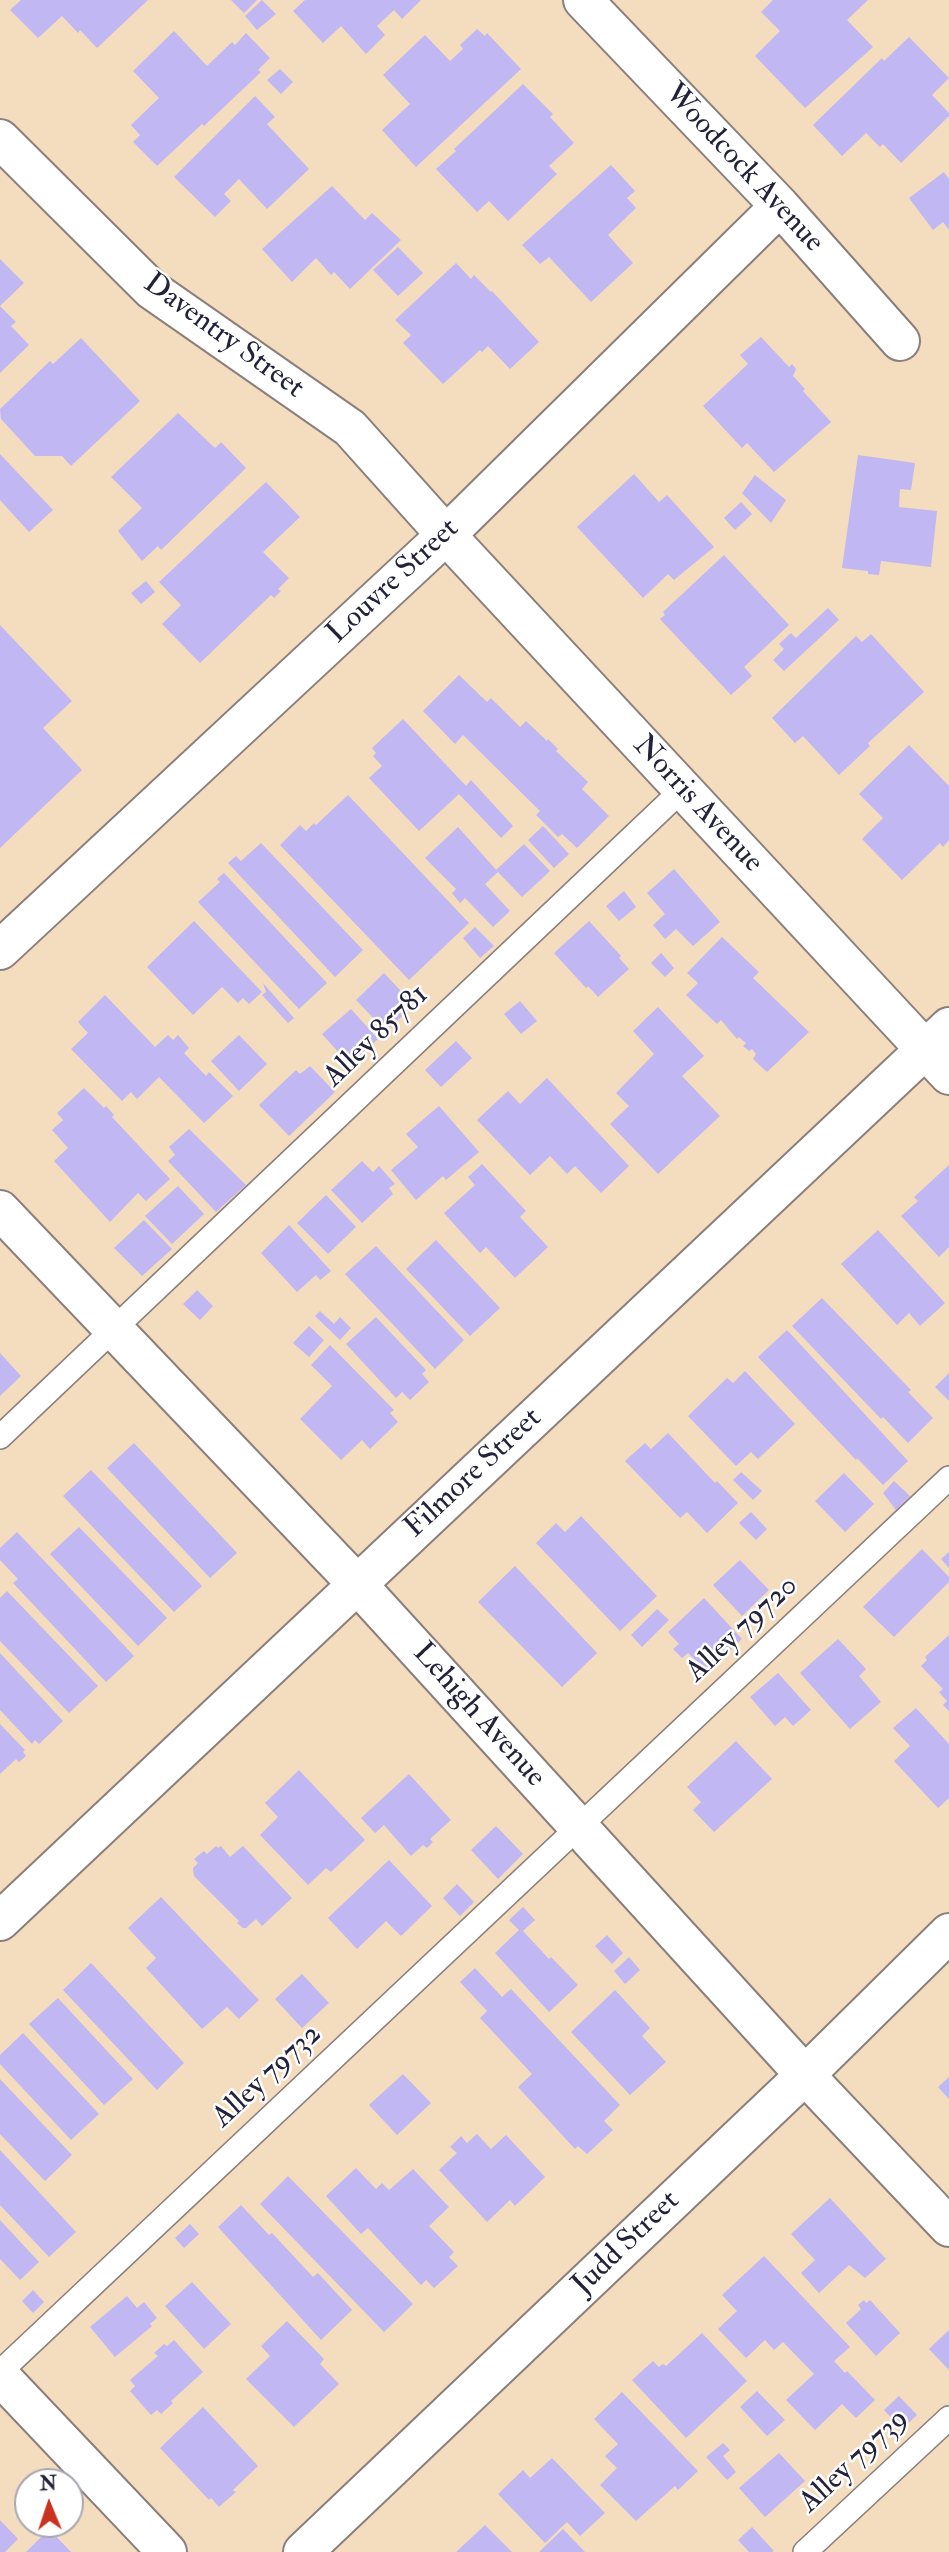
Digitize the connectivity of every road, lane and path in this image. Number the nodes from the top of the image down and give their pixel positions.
1 (583, 0) edge
2 (0, 139) edge
3 (780, 206) junction
4 (901, 341) dead end
5 (446, 535) junction
6 (683, 789) junction
7 (0, 950) edge
8 (941, 1051) edge
9 (0, 1210) edge
10 (115, 1330) junction
11 (0, 1437) edge
12 (949, 1478) edge
13 (358, 1584) junction
14 (580, 1828) junction
15 (0, 1921) edge
16 (949, 1933) edge
17 (805, 2075) junction
18 (949, 2227) edge
19 (0, 2374) edge
20 (949, 2418) edge
21 (167, 2552) edge
22 (303, 2552) edge
23 (805, 2552) edge

1 - 3 street, Woodcock Avenue
2 - 5 street, Daventry Street
3 - 4 street, Woodcock Avenue
3 - 5 street, Louvre Street
5 - 6 street, Norris Avenue
5 - 7 street, Louvre Street
6 - 8 street, Norris Avenue
6 - 10 lane, Alley 85781
8 - 13 street, Filmore Street
9 - 10 street, Lehigh Avenue
10 - 11 lane, Alley 85781
10 - 13 street, Lehigh Avenue
12 - 14 lane, Alley 79720
13 - 14 street, Lehigh Avenue
13 - 15 street, Filmore Street
14 - 17 street, Lehigh Avenue
14 - 19 lane, Alley 79732
16 - 17 street, Judd Street
17 - 18 street, Lehigh Avenue
17 - 22 street, Judd Street
19 - 21 street
20 - 23 lane, Alley 79739

